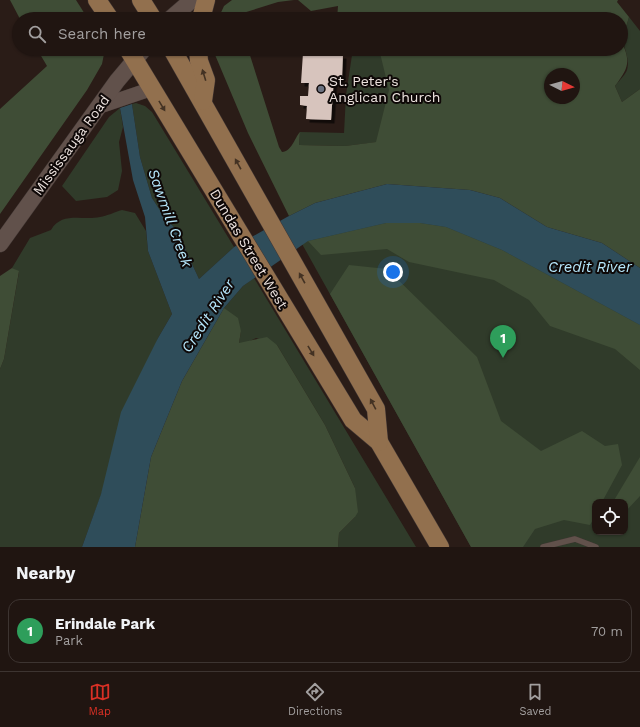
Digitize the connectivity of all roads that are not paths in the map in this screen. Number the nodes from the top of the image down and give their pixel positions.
1 (98, 0) edge
2 (141, 0) edge
3 (192, 0) edge
4 (206, 0) edge
5 (106, 12) edge
6 (149, 12) edge
7 (178, 12) edge
8 (203, 12) edge
9 (134, 56) edge
10 (137, 56) edge
11 (176, 56) edge
12 (199, 56) edge
13 (151, 89) junction
14 (203, 101) junction
15 (98, 107) junction
16 (0, 244) edge
17 (379, 442) junction
18 (440, 547) edge
19 (544, 547) edge
20 (596, 547) edge

1 - 5 main road
2 - 6 main road
3 - 7 main road
4 - 8 main road
9 - 15 main road, Mississauga Road
10 - 13 main road, Dundas Street West
11 - 14 main road, Dundas Street West
14 -> 12 main road
13 - 15 street
13 -> 17 main road, Dundas Street West
17 -> 14 main road, Dundas Street West
15 - 16 main road, Mississauga Road
17 - 18 main road, Dundas Street West
19 - 20 lane

